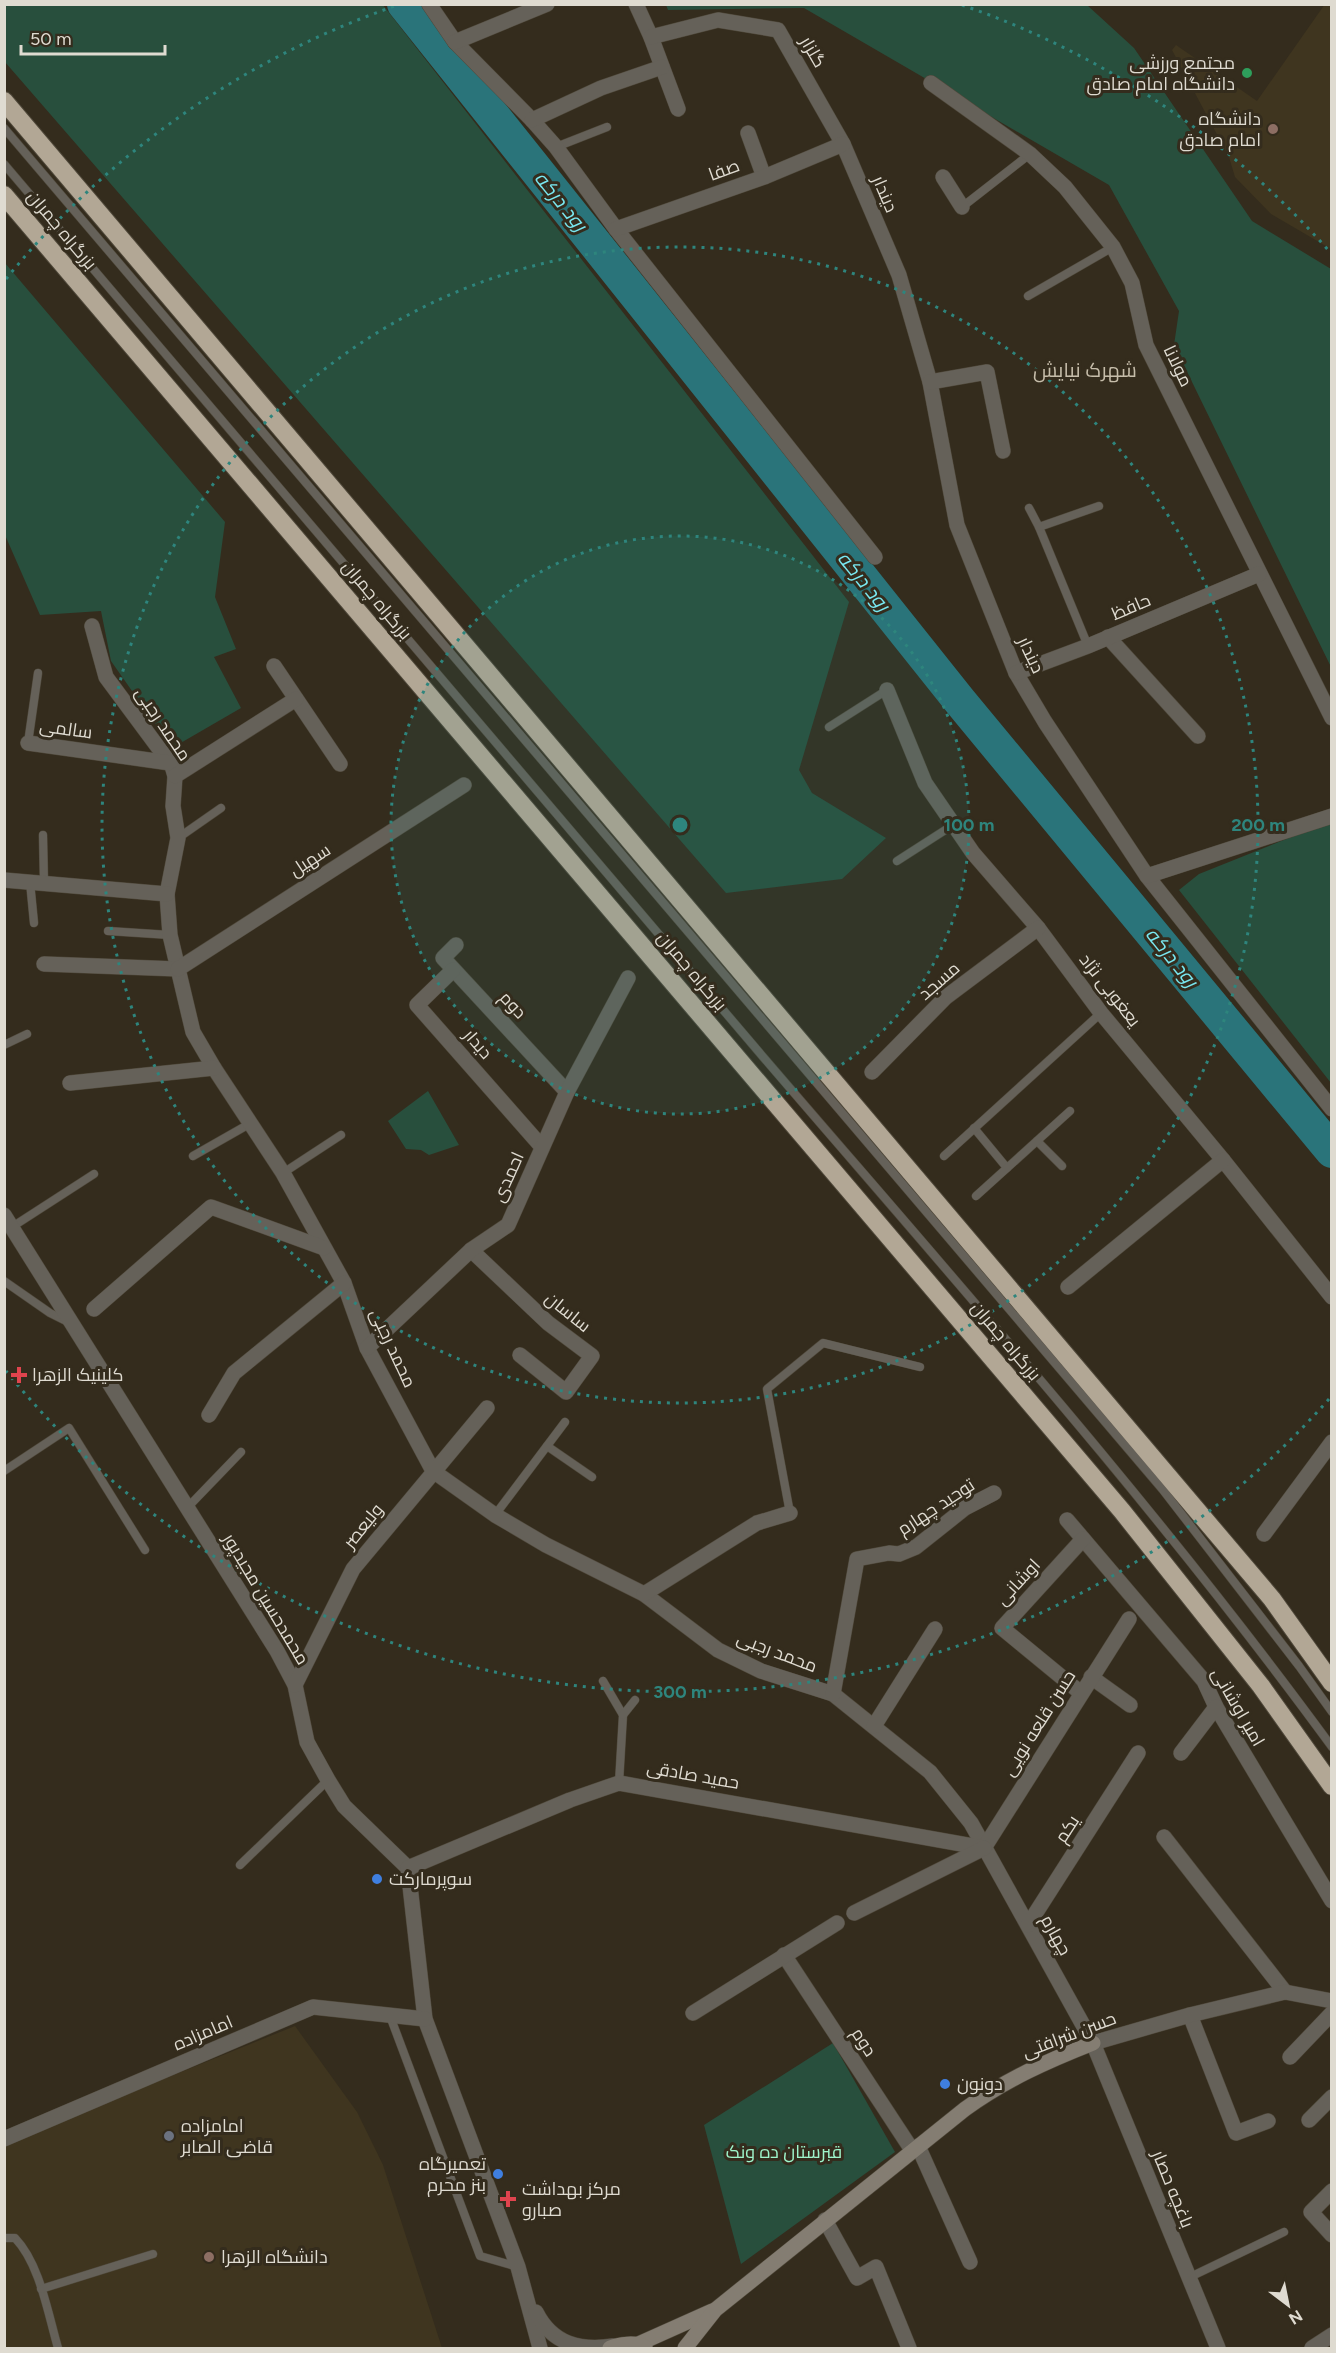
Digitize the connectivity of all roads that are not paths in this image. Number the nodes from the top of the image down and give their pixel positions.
1 (429, 4) edge
2 (547, 4) edge
3 (636, 4) edge
4 (651, 37) junction
5 (455, 42) junction
6 (662, 67) junction
7 (931, 83) dead end
8 (4, 101) edge
9 (678, 109) dead end
10 (532, 120) junction
11 (607, 127) dead end
12 (4, 128) edge
13 (748, 133) dead end
14 (843, 144) junction
15 (556, 147) junction
16 (1030, 154) junction
17 (4, 164) edge
18 (764, 177) junction
19 (943, 177) dead end
20 (4, 195) edge
21 (962, 207) joint
22 (616, 229) junction
23 (1113, 247) junction
24 (1028, 296) dead end
25 (930, 382) junction
26 (1003, 451) dead end
27 (1099, 506) dead end
28 (1029, 508) dead end
29 (1039, 526) junction
30 (875, 557) dead end
31 (1259, 574) junction
32 (92, 626) dead end
33 (1108, 637) junction
34 (1088, 646) junction
35 (274, 666) dead end
36 (38, 673) dead end
37 (1016, 673) junction
38 (887, 690) joint
39 (296, 699) junction
40 (1332, 718) edge
41 (829, 727) dead end
42 (1198, 736) dead end
43 (28, 743) joint
44 (340, 764) dead end
45 (172, 770) junction
46 (464, 785) dead end
47 (221, 808) dead end
48 (1332, 816) edge
49 (953, 825) junction
50 (44, 835) dead end
51 (178, 838) junction
52 (897, 861) dead end
53 (1147, 876) junction
54 (4, 880) edge
55 (37, 883) junction
56 (167, 894) junction
57 (34, 923) dead end
58 (1038, 928) junction
59 (108, 931) dead end
60 (170, 935) junction
61 (456, 945) dead end
62 (44, 964) dead end
63 (178, 969) junction
64 (453, 970) junction
65 (628, 978) dead end
66 (1101, 1013) junction
67 (27, 1034) dead end
68 (4, 1045) edge
69 (214, 1068) junction
70 (872, 1072) dead end
71 (70, 1083) dead end
72 (567, 1092) junction
73 (1332, 1109) edge
74 (1070, 1111) dead end
75 (251, 1124) junction
76 (974, 1128) junction
77 (341, 1135) dead end
78 (1037, 1141) junction
79 (542, 1147) junction
80 (193, 1156) dead end
81 (944, 1156) dead end
82 (1223, 1160) junction
83 (1062, 1166) dead end
84 (1007, 1168) junction
85 (283, 1173) junction
86 (94, 1174) dead end
87 (976, 1196) dead end
88 (8, 1221) edge
89 (324, 1248) junction
90 (471, 1250) junction
91 (4, 1281) edge
92 (344, 1283) junction
93 (1068, 1287) dead end
94 (1332, 1297) edge
95 (94, 1309) dead end
96 (72, 1323) junction
97 (367, 1348) junction
98 (520, 1355) dead end
99 (920, 1367) dead end
100 (487, 1408) dead end
101 (209, 1415) dead end
102 (565, 1422) dead end
103 (1332, 1442) edge
104 (547, 1446) junction
105 (241, 1452) dead end
106 (4, 1471) edge
107 (433, 1471) junction
108 (592, 1477) dead end
109 (994, 1493) dead end
110 (187, 1508) junction
111 (790, 1513) joint
112 (495, 1515) junction
113 (1066, 1520) dead end
114 (1264, 1534) dead end
115 (1083, 1539) junction
116 (145, 1550) dead end
117 (644, 1594) junction
118 (1129, 1619) dead end
119 (935, 1629) dead end
120 (1091, 1677) junction
121 (603, 1681) dead end
122 (1332, 1683) edge
123 (294, 1685) junction
124 (1080, 1693) junction
125 (833, 1694) junction
126 (635, 1700) dead end
127 (1130, 1705) dead end
128 (1216, 1707) junction
129 (1332, 1712) edge
130 (623, 1715) junction
131 (874, 1726) junction
132 (1332, 1747) edge
133 (1181, 1753) dead end
134 (1138, 1754) dead end
135 (328, 1780) junction
136 (619, 1783) junction
137 (1332, 1786) edge
138 (1164, 1838) dead end
139 (984, 1848) junction
140 (240, 1865) dead end
141 (408, 1868) junction
142 (1332, 1901) edge
143 (854, 1913) dead end
144 (837, 1923) dead end
145 (1028, 1925) junction
146 (784, 1956) junction
147 (1285, 1992) junction
148 (1332, 2001) edge
149 (693, 2013) dead end
150 (1332, 2013) edge
151 (1190, 2015) junction
152 (390, 2016) junction
153 (425, 2019) junction
154 (1093, 2043) junction
155 (1290, 2058) dead end
156 (1332, 2097) edge
157 (1309, 2120) dead end
158 (1268, 2121) dead end
159 (4, 2139) edge
160 (915, 2148) junction
161 (1332, 2191) edge
162 (825, 2220) junction
163 (1284, 2232) dead end
164 (1332, 2235) edge
165 (4, 2238) edge
166 (153, 2254) dead end
167 (970, 2262) dead end
168 (518, 2267) junction
169 (1188, 2278) junction
170 (41, 2289) junction
171 (526, 2291) junction
172 (715, 2310) junction
173 (642, 2347) edge
174 (612, 2348) edge
175 (58, 2349) edge
176 (540, 2349) edge
177 (685, 2349) edge
178 (909, 2349) edge
179 (1218, 2349) edge

1 - 5 street
2 - 5 street
3 - 4 street
4 - 6 street
4 - 14 street, گلزار
5 - 10 street
6 - 9 street
6 - 10 street
7 - 16 street, مولانا
8 - 122 highway, بزرگراه چمران
10 - 15 street
11 - 15 lane
12 - 129 lane
13 - 18 street
14 - 18 street, صفا
14 - 25 street, دیندار
15 - 22 street
16 - 21 lane
16 - 23 street, مولانا
17 - 132 lane
18 - 22 street, صفا
19 - 21 street
20 - 137 highway, بزرگراه چمران
22 - 30 street
23 - 24 lane
23 - 31 street, مولانا
25 - 26 street
25 - 37 street, دیندار
27 - 29 lane
28 - 29 lane
29 - 34 lane
31 - 33 street, حافظ
31 - 40 street, مولانا
32 - 45 street, محمد رجبی
33 - 34 street, حافظ
33 - 42 street
34 - 37 street, حافظ
35 - 39 street
36 - 43 lane, سالمی
37 - 53 street, دیندار
38 - 41 lane
38 - 49 street, یعغوبی نژاد
39 - 44 street
39 - 45 street
43 - 45 street, سالمی
45 - 51 street, محمد رجبی
46 - 63 street, سهیل
47 - 51 lane
48 - 53 street
49 - 52 lane
49 - 58 street, یعغوبی نژاد
50 - 55 lane
51 - 56 street, محمد رجبی
53 - 73 street, دیندار
54 - 55 street
55 - 56 street
55 - 57 lane
56 - 60 street, محمد رجبی
58 - 66 street, یعغوبی نژاد
58 - 70 street, مسجد
59 - 60 lane
60 - 63 street, محمد رجبی
61 - 64 street
62 - 63 street
63 - 69 street, محمد رجبی
64 - 72 street, دوم
64 - 79 street, دیدار
65 - 72 street, احمدی
66 - 76 lane
66 - 82 street, یعغوبی نژاد
67 - 68 lane
69 - 71 street
69 - 75 street, محمد رجبی
72 - 79 street, احمدی
74 - 78 lane
75 - 80 lane
75 - 85 street, محمد رجبی
76 - 81 lane
76 - 84 lane
77 - 85 lane
78 - 83 lane
78 - 84 lane
79 - 90 street, احمدی
82 - 93 street
82 - 94 street, یعغوبی نژاد
84 - 87 lane
85 - 89 street, محمد رجبی
86 - 88 lane
88 - 96 street, محمدحسین مجیدپور
89 - 92 street, محمد رجبی
89 - 95 street
90 - 97 street, احمدی
90 - 98 street, ساسان
91 - 96 lane
92 - 97 street, محمد رجبی
92 - 101 street
96 - 110 street, محمدحسین مجیدپور
97 - 107 street, محمد رجبی
99 - 111 lane
100 - 107 street, ولیعصر
102 - 104 lane
103 - 114 street
104 - 108 lane
104 - 112 lane
105 - 110 lane
106 - 116 lane
107 - 112 street, محمد رجبی
107 - 123 street, ولیعصر
109 - 125 street, توحید چهارم
110 - 123 street, محمدحسین مجیدپور
111 - 117 street
112 - 117 street, محمد رجبی
113 - 115 street, امیر اوشانی
115 - 124 street, اوشانی
115 - 128 street, امیر اوشانی
117 - 125 street, محمد رجبی
118 - 120 street, حسن قلعه نویی
119 - 131 street
120 - 124 street, حسن قلعه نویی
120 - 127 street
121 - 130 lane
123 - 135 street, محمدحسین مجیدپور
124 - 139 street, حسن قلعه نویی
125 - 131 street, محمد رجبی
126 - 130 lane
128 - 133 street
128 - 142 street, امیر اوشانی
130 - 136 lane
131 - 139 street, محمد رجبی
134 - 145 street, یکم
135 - 140 lane
135 - 141 street, محمدحسین مجیدپور
136 - 139 street, حمید صادقی
136 - 141 street, حمید صادقی
138 - 147 street
139 - 143 street
139 - 145 street, چهارم
141 - 153 street
144 - 146 street
145 - 154 street, چهارم
146 - 149 street
146 - 160 street, دوم
147 - 148 street, حسن شرافتی
147 - 151 street, حسن شرافتی
150 - 155 street
151 - 154 street, حسن شرافتی
151 - 158 street
152 - 153 street, امامزاده
152 - 159 street, امامزاده
152 - 168 lane
153 - 168 street
154 - 160 street, حسن شرافتی
154 - 169 street, باغچه حصار
156 - 157 street
160 - 162 street, حسن شرافتی
160 - 167 street, دوم
161 - 164 street
162 - 172 street, حسن شرافتی
162 - 178 street
163 - 169 lane
165 - 170 lane
166 - 170 lane
168 - 171 street
169 - 179 street, باغچه حصار
170 - 175 lane
171 - 174 street
171 - 176 street
172 - 173 street
172 - 177 street
173 - 174 street

